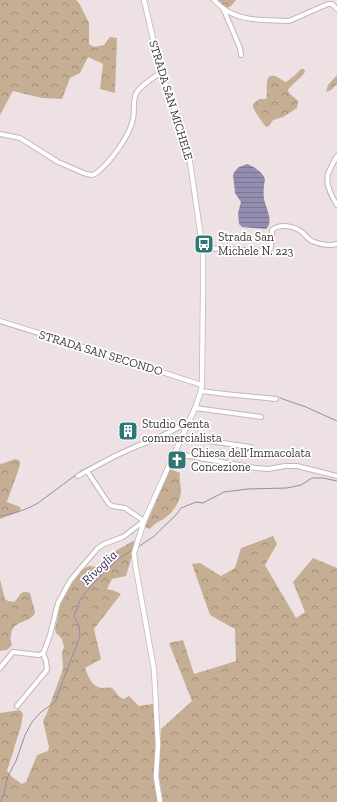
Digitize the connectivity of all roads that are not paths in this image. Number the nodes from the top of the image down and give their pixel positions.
1 (144, 0) edge
2 (214, 0) edge
3 (222, 8) junction
4 (337, 9) edge
5 (242, 55) dead end
6 (161, 72) junction
7 (0, 134) edge
8 (337, 156) edge
9 (337, 205) edge
10 (337, 244) edge
11 (202, 248) junction
12 (0, 321) edge
13 (202, 385) junction
14 (201, 391) junction
15 (276, 399) dead end
16 (195, 408) junction
17 (261, 417) dead end
18 (188, 425) junction
19 (182, 437) junction
20 (250, 447) dead end
21 (176, 452) junction
22 (87, 471) junction
23 (78, 476) dead end
24 (337, 476) edge
25 (144, 521) junction
26 (43, 653) junction
27 (0, 668) edge
28 (17, 706) dead end
29 (160, 802) edge

1 - 6 street, STRADA SAN MICHELE
2 - 3 street
3 - 4 street
3 - 5 street
6 - 7 street
6 - 11 street, STRADA SAN MICHELE
8 - 9 street
10 - 11 street
11 - 13 street, STRADA SAN MICHELE
12 - 13 street, STRADA SAN SECONDO
13 - 14 street, STRADA SAN MICHELE
14 - 15 street
14 - 16 street, STRADA SAN MICHELE
16 - 17 street
16 - 18 street, STRADA SAN MICHELE
18 - 19 street, STRADA SAN MICHELE
18 - 22 street
19 - 20 street
19 - 21 street, STRADA SAN MICHELE
21 - 24 street
21 - 25 street, STRADA SAN MICHELE
22 - 23 street
22 - 25 street
25 - 26 street
25 - 29 street, STRADA SAN MICHELE
26 - 27 street
26 - 28 street

